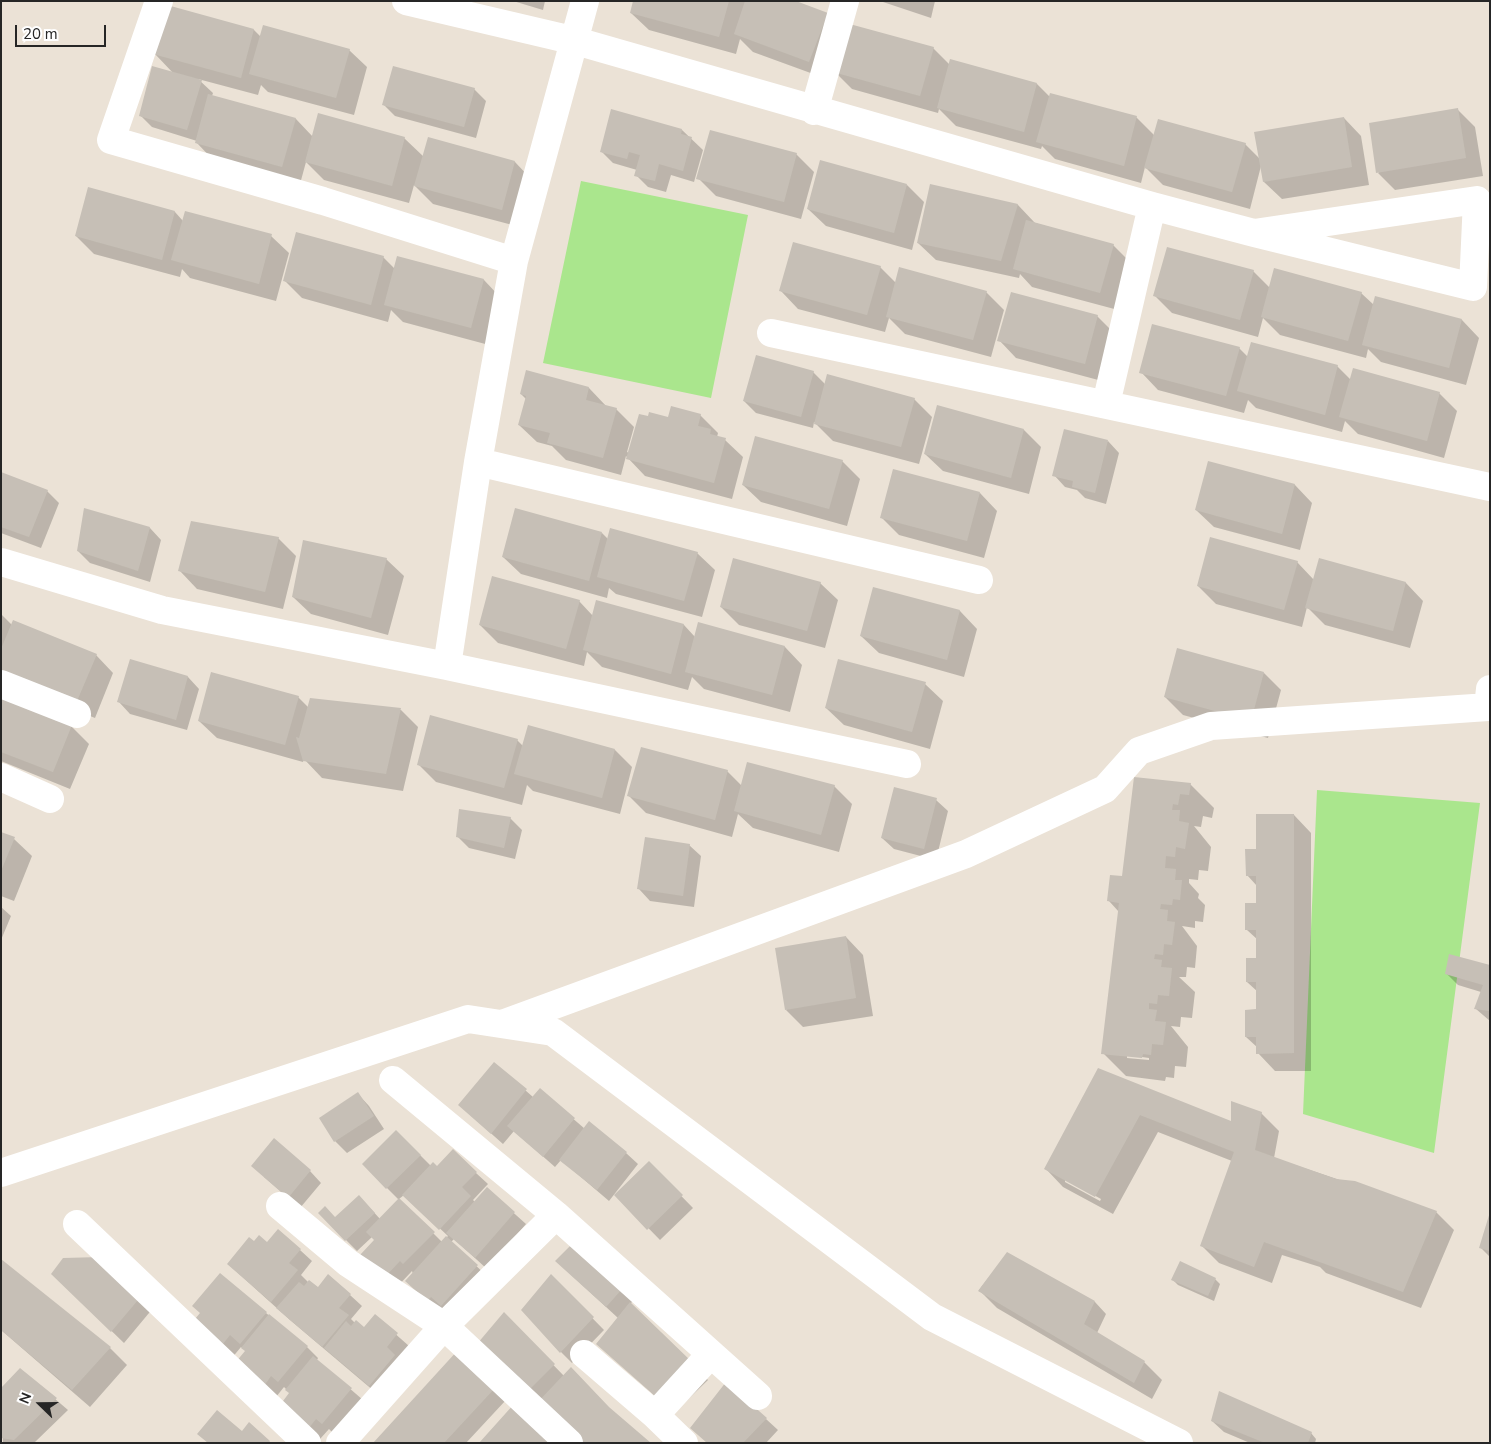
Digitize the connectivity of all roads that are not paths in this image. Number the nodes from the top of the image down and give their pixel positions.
1 (159, 1) edge
2 (406, 1) edge
3 (585, 1) edge
4 (845, 1) edge
5 (576, 41) junction
6 (814, 111) junction
7 (1152, 206) junction
8 (1254, 232) junction
9 (514, 261) junction
10 (771, 333) dead end
11 (1106, 404) junction
12 (478, 462) junction
13 (1490, 488) edge
14 (1, 562) edge
15 (979, 580) dead end
16 (448, 666) junction
17 (1, 684) edge
18 (1490, 689) edge
19 (77, 714) dead end
20 (907, 764) dead end
21 (1, 777) edge
22 (50, 799) dead end
23 (502, 1024) junction
24 (393, 1080) dead end
25 (1, 1173) edge
26 (280, 1206) dead end
27 (556, 1215) junction
28 (77, 1224) dead end
29 (444, 1326) junction
30 (584, 1354) dead end
31 (710, 1355) junction
32 (758, 1396) dead end
33 (655, 1415) junction
34 (307, 1443) edge
35 (340, 1443) edge
36 (569, 1443) edge
37 (684, 1443) edge
38 (1179, 1443) edge

1 - 9 street
2 - 5 street
3 - 5 street
4 - 6 street
5 - 6 street
5 - 9 street
6 - 7 street
7 - 8 street
7 - 11 street
8 - 8 street
9 - 12 street
10 - 11 street
11 - 13 street
12 - 15 street
12 - 16 street
14 - 16 street
16 - 20 street
17 - 19 street
18 - 23 street
21 - 22 street
23 - 25 street
23 - 38 street
24 - 27 street
26 - 29 street
27 - 29 street
27 - 31 street
28 - 34 street
29 - 35 street
29 - 36 street
30 - 33 street
31 - 32 street
31 - 33 street
33 - 37 street

